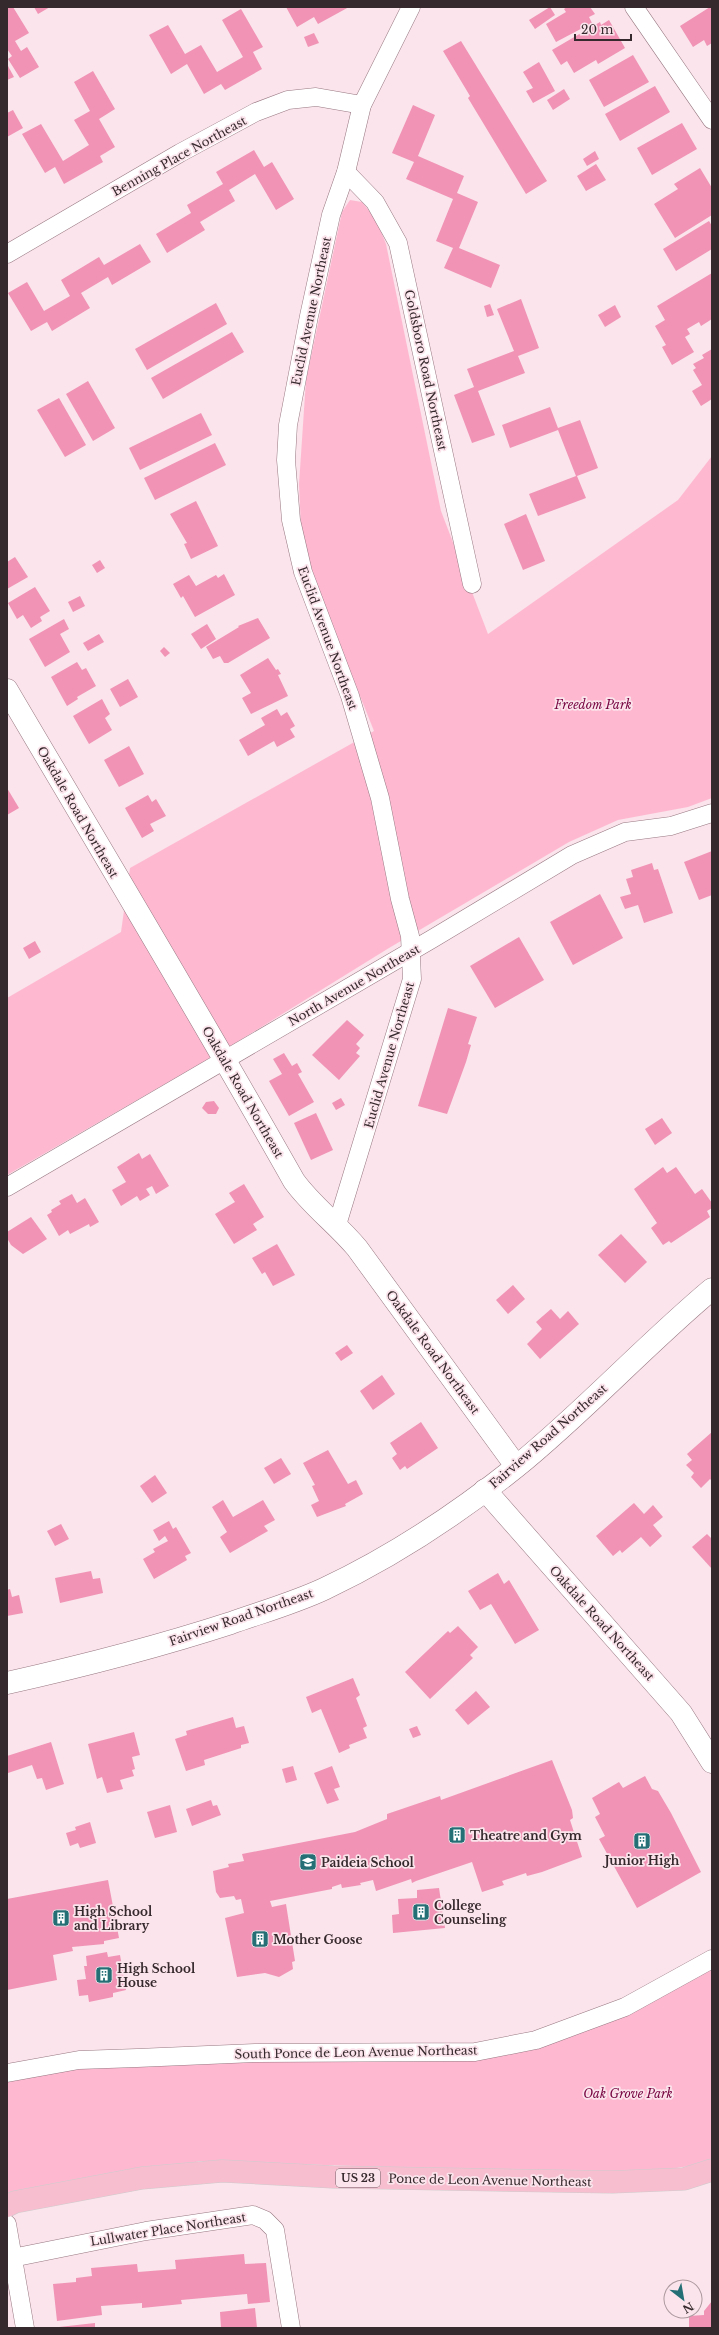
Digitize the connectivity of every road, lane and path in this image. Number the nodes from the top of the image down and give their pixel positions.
1 (411, 7) edge
2 (642, 10) edge
3 (362, 104) junction
4 (712, 120) edge
5 (346, 172) junction
6 (7, 254) edge
7 (472, 584) dead end
8 (7, 690) edge
9 (712, 813) edge
10 (411, 952) junction
11 (225, 1059) junction
12 (7, 1187) edge
13 (337, 1225) junction
14 (712, 1289) edge
15 (516, 1466) junction
16 (485, 1490) junction
17 (7, 1683) edge
18 (712, 1762) edge
19 (712, 1959) edge
20 (7, 2073) edge
21 (712, 2170) edge
22 (7, 2206) edge
23 (7, 2224) edge
24 (11, 2258) edge
25 (25, 2328) edge
26 (291, 2328) edge

1 - 3 street, Euclid Avenue Northeast
2 - 4 street
3 - 5 street, Euclid Avenue Northeast
3 - 6 street, Benning Place Northeast
5 - 7 street, Goldsboro Road Northeast
5 - 10 street, Euclid Avenue Northeast
8 - 11 street, Oakdale Road Northeast
9 - 10 street, North Avenue Northeast
10 - 11 street, North Avenue Northeast
10 - 13 street, Euclid Avenue Northeast
11 - 12 street, North Avenue Northeast
11 - 13 street, Oakdale Road Northeast
13 - 15 street, Oakdale Road Northeast
14 - 15 street, Fairview Road Northeast
15 - 16 street, Fairview Road Northeast
16 - 17 street, Fairview Road Northeast
16 - 18 street, Oakdale Road Northeast
19 - 20 street, South Ponce de Leon Avenue Northeast
21 - 22 highway, Ponce de Leon Avenue Northeast / US 23
23 - 24 street
24 - 25 street
24 - 26 street, Lullwater Place Northeast

